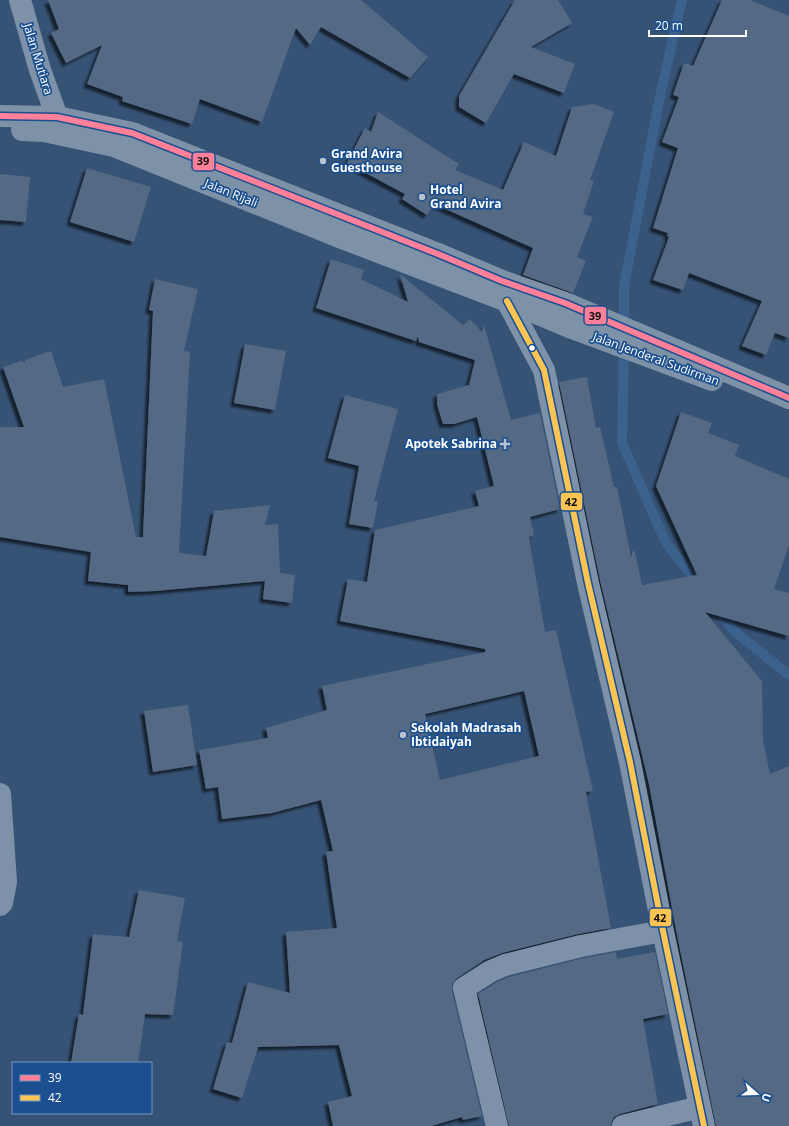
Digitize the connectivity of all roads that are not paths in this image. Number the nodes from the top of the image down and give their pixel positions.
1 (20, 0) edge
2 (0, 116) edge
3 (56, 117) junction
4 (0, 129) edge
5 (433, 273) joint
6 (507, 301) junction
7 (730, 380) junction
8 (781, 394) edge
9 (789, 411) edge
10 (0, 794) edge
11 (0, 905) edge
12 (663, 931) junction
13 (702, 1117) edge
14 (498, 1126) edge
15 (623, 1126) edge

1 - 3 street, Jalan Mutiara
2 - 3 highway, Jalan Jenderal Sudirman
3 - 7 highway, Jalan Jenderal Sudirman
4 - 5 highway, Jalan Rijali
5 - 6 highway, Jalan Jenderal Sudirman
6 - 7 highway, Jalan Jenderal Sudirman
6 - 12 street
7 - 8 highway
7 - 9 highway, Jalan Jenderal Sudirman
10 - 11 street
12 - 13 street
12 - 14 street
13 - 15 street

